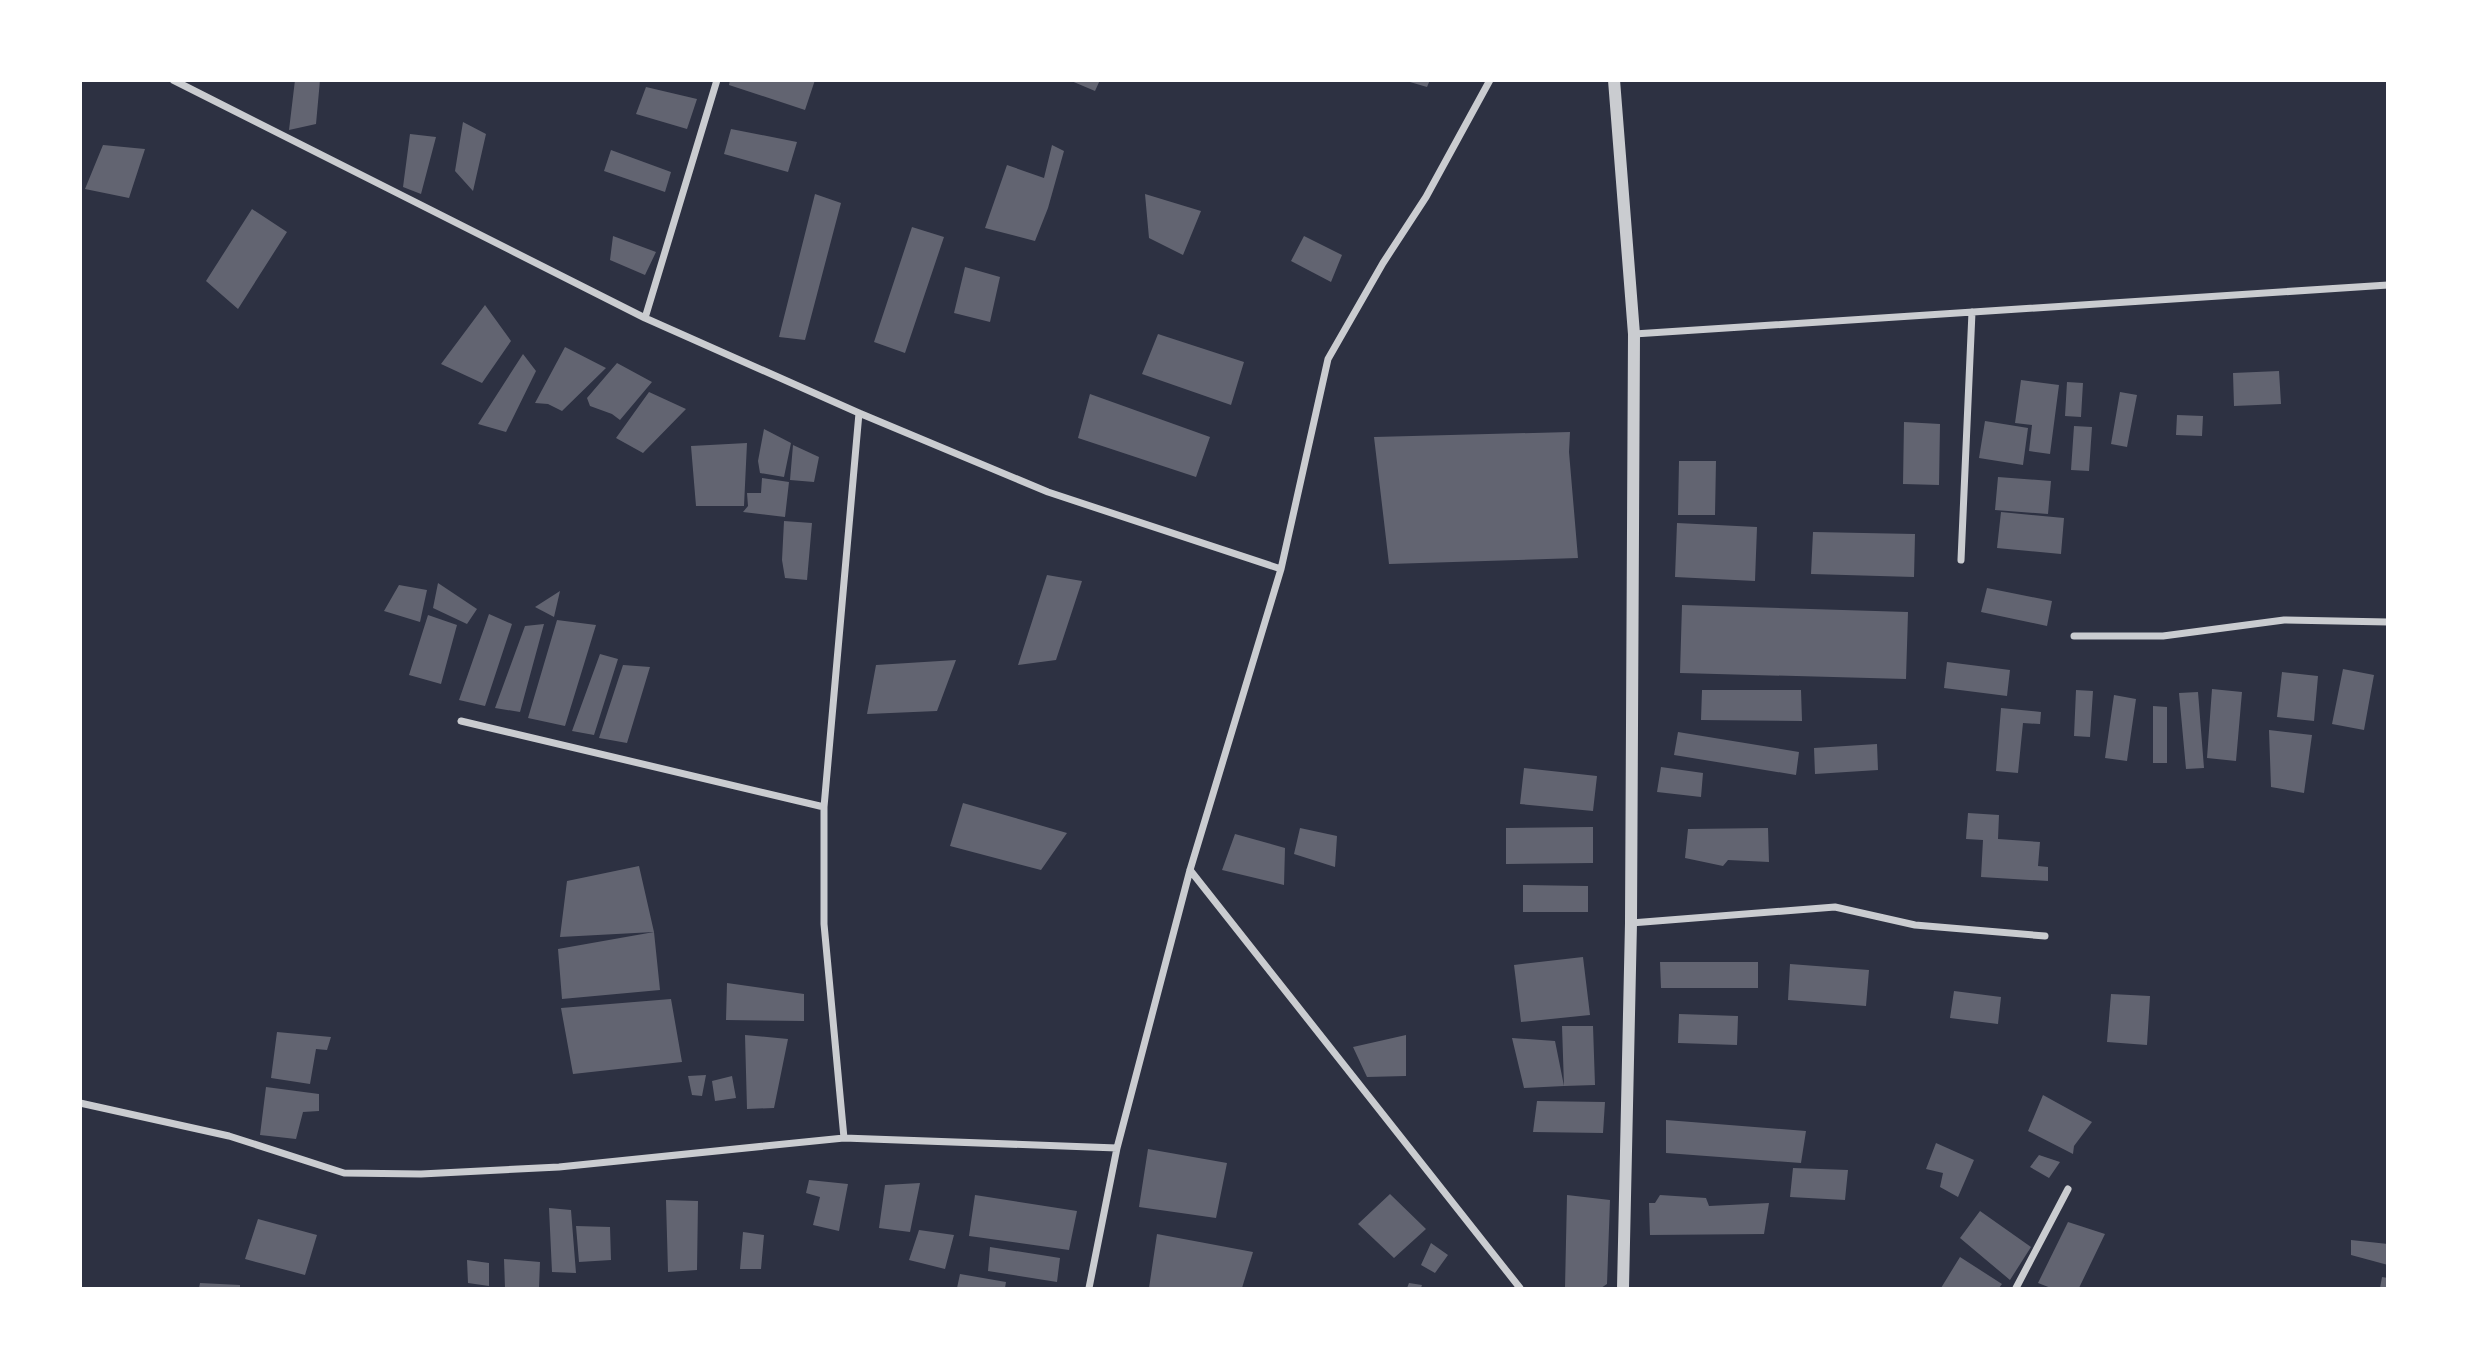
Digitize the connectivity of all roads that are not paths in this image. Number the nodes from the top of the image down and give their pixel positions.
1 (173, 80) edge
2 (717, 80) edge
3 (1490, 80) edge
4 (1614, 80) edge
5 (2388, 285) edge
6 (1972, 312) junction
7 (645, 318) junction
8 (1634, 334) junction
9 (859, 413) junction
10 (1961, 560) dead end
11 (1281, 569) junction
12 (2388, 622) edge
13 (2074, 636) dead end
14 (461, 721) dead end
15 (824, 807) junction
16 (1190, 870) junction
17 (1631, 923) junction
18 (2045, 936) dead end
19 (80, 1103) edge
20 (844, 1138) junction
21 (1117, 1148) junction
22 (2068, 1189) dead end
23 (1089, 1289) edge
24 (1520, 1289) edge
25 (1622, 1289) edge
26 (2016, 1289) edge

1 - 7 street
2 - 7 street
3 - 11 street
4 - 8 street
5 - 6 street
6 - 8 street
6 - 10 street
7 - 9 street
8 - 17 street
9 - 11 street
9 - 15 street
11 - 16 street
12 - 13 street
14 - 15 street
15 - 20 street
16 - 21 street
16 - 24 street
17 - 18 street
17 - 25 street
19 - 20 street
20 - 21 street
21 - 23 street
22 - 26 street

